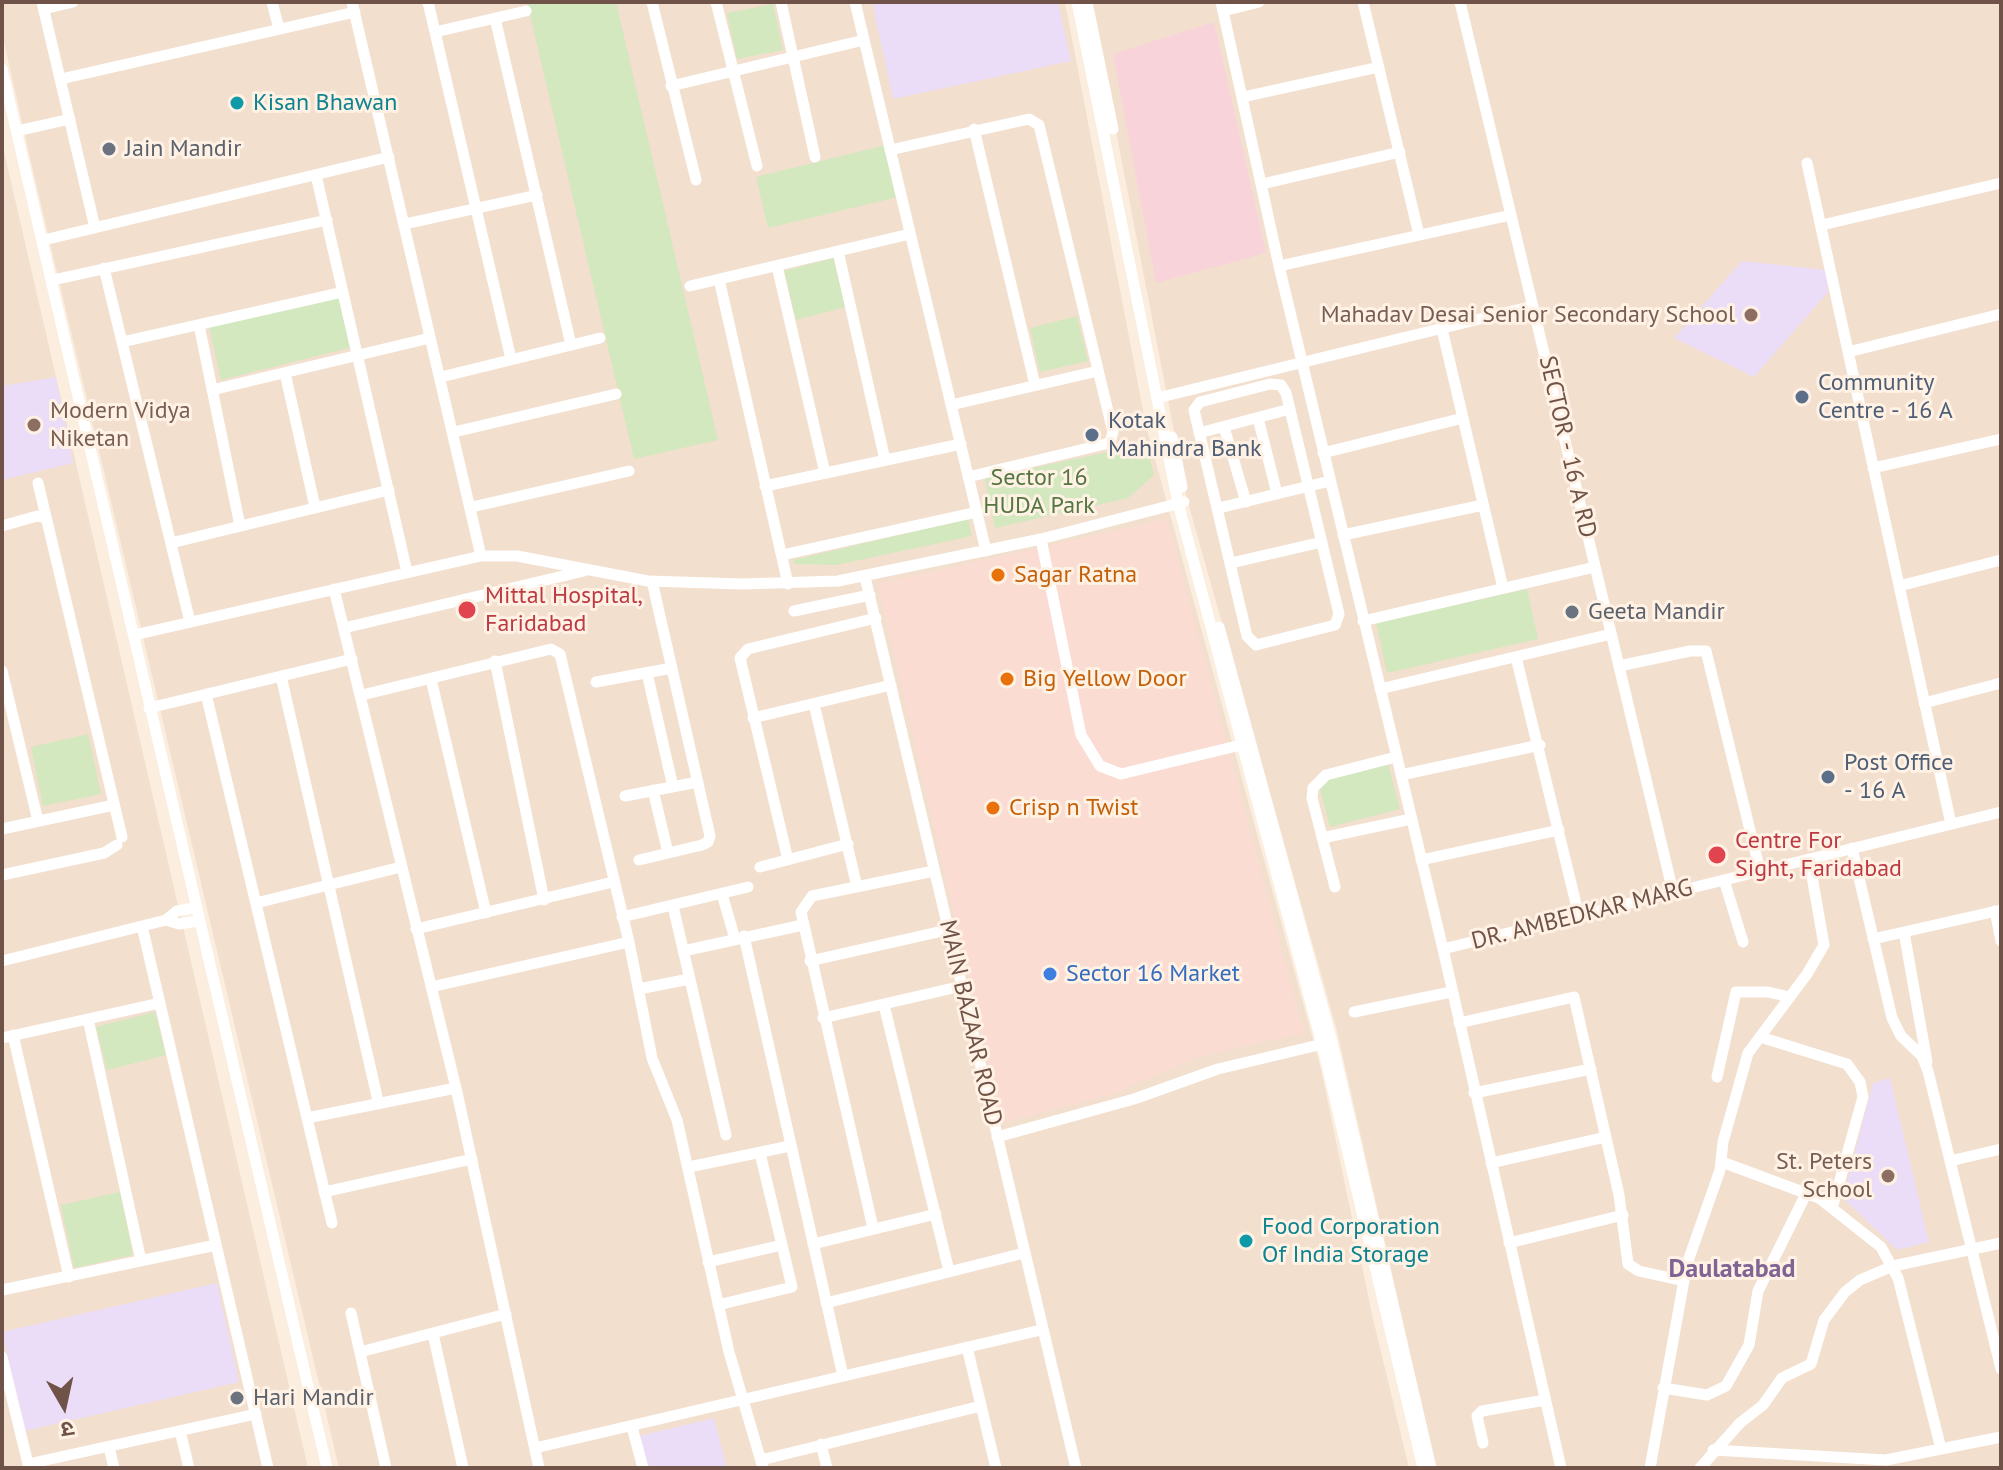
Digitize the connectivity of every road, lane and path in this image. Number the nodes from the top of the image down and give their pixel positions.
1 (73, 2) edge
2 (272, 2) edge
3 (428, 2) edge
4 (652, 2) edge
5 (716, 2) edge
6 (781, 2) edge
7 (855, 2) edge
8 (1077, 2) edge
9 (1087, 2) edge
10 (1259, 2) edge
11 (1363, 2) edge
12 (1460, 2) edge
13 (43, 6) edge
14 (1222, 6) edge
15 (354, 7) edge
16 (526, 11) dead end
17 (495, 18) junction
18 (279, 29) junction
19 (435, 32) junction
20 (864, 40) junction
21 (794, 57) junction
22 (1379, 67) junction
23 (2, 69) edge
24 (732, 70) junction
25 (61, 79) junction
26 (671, 86) junction
27 (1243, 97) junction
28 (70, 119) junction
29 (974, 129) junction
30 (17, 131) junction
31 (890, 150) junction
32 (1400, 152) junction
33 (389, 157) junction
34 (815, 157) dead end
35 (1807, 163) dead end
36 (757, 166) dead end
37 (316, 175) junction
38 (696, 180) dead end
39 (2001, 183) edge
40 (1262, 184) junction
41 (537, 195) junction
42 (474, 208) junction
43 (1511, 215) junction
44 (327, 220) junction
45 (405, 224) junction
46 (1822, 225) junction
47 (95, 228) junction
48 (910, 234) junction
49 (1419, 235) junction
50 (44, 240) junction
51 (838, 251) junction
52 (777, 266) junction
53 (1279, 266) junction
54 (104, 268) junction
55 (719, 279) junction
56 (53, 280) junction
57 (690, 286) dead end
58 (343, 292) junction
59 (1533, 306) junction
60 (2001, 314) edge
61 (199, 325) junction
62 (1442, 329) junction
63 (430, 338) junction
64 (600, 338) dead end
65 (122, 342) junction
66 (571, 345) junction
67 (1848, 352) junction
68 (358, 355) junction
69 (511, 359) junction
70 (1301, 363) junction
71 (1098, 371) junction
72 (285, 373) junction
73 (441, 377) junction
74 (1035, 385) junction
75 (212, 390) junction
76 (616, 394) dead end
77 (1160, 398) junction
78 (951, 405) junction
79 (1290, 409) junction
80 (1258, 418) junction
81 (1463, 418) junction
82 (1224, 427) junction
83 (454, 432) junction
84 (1199, 433) junction
85 (2001, 439) edge
86 (961, 444) junction
87 (1323, 453) junction
88 (885, 460) junction
89 (1873, 468) junction
90 (629, 471) dead end
91 (825, 473) junction
92 (968, 477) junction
93 (1330, 481) junction
94 (38, 483) dead end
95 (765, 486) junction
96 (1309, 486) junction
97 (389, 490) junction
98 (1277, 494) junction
99 (1181, 502) junction
100 (1246, 502) junction
101 (1483, 505) junction
102 (315, 507) junction
103 (472, 507) junction
104 (1219, 508) junction
105 (977, 512) junction
106 (46, 518) junction
107 (2, 526) edge
108 (240, 526) junction
109 (1343, 535) junction
110 (1041, 539) junction
111 (1322, 542) junction
112 (171, 543) junction
113 (986, 551) junction
114 (782, 555) junction
115 (481, 556) junction
116 (2001, 560) edge
117 (1231, 563) junction
118 (1595, 567) junction
119 (588, 570) junction
120 (407, 572) junction
121 (865, 577) junction
122 (652, 581) junction
123 (788, 584) junction
124 (1899, 586) junction
125 (1503, 588) junction
126 (334, 589) junction
127 (870, 595) junction
128 (794, 611) dead end
129 (876, 618) junction
130 (1363, 621) junction
131 (190, 622) junction
132 (344, 628) junction
133 (1611, 634) junction
134 (134, 635) junction
135 (1516, 657) junction
136 (352, 659) junction
137 (495, 661) junction
138 (1619, 666) junction
139 (672, 668) junction
140 (2, 671) edge
141 (647, 673) junction
142 (281, 676) junction
143 (431, 679) junction
144 (596, 682) dead end
145 (2001, 683) edge
146 (891, 685) junction
147 (1380, 689) junction
148 (206, 694) junction
149 (362, 695) junction
150 (1924, 703) junction
151 (814, 704) junction
152 (149, 708) junction
153 (753, 718) junction
154 (1246, 743) junction
155 (1540, 745) junction
156 (1396, 757) junction
157 (1401, 775) junction
158 (698, 782) junction
159 (673, 787) junction
160 (653, 790) junction
161 (625, 796) dead end
162 (114, 805) junction
163 (2001, 812) edge
164 (1411, 819) junction
165 (38, 821) junction
166 (1951, 824) junction
167 (2, 829) edge
168 (1559, 830) junction
169 (1322, 838) junction
170 (848, 844) junction
171 (1852, 848) junction
172 (668, 853) junction
173 (1809, 859) junction
174 (639, 860) dead end
175 (788, 860) junction
176 (1421, 860) junction
177 (401, 867) junction
178 (760, 867) dead end
179 (934, 871) junction
180 (1760, 871) junction
181 (2, 875) edge
182 (1724, 880) junction
183 (613, 882) junction
184 (329, 884) junction
185 (748, 887) dead end
186 (857, 887) junction
187 (1335, 887) dead end
188 (1673, 892) junction
189 (722, 894) junction
190 (544, 900) junction
191 (256, 903) junction
192 (673, 906) junction
193 (194, 908) junction
194 (1998, 911) edge
195 (486, 913) junction
196 (1579, 916) junction
197 (622, 917) junction
198 (166, 920) junction
199 (197, 921) junction
200 (803, 925) junction
201 (142, 926) junction
202 (416, 929) junction
203 (947, 930) junction
204 (1904, 932) junction
205 (739, 938) junction
206 (1873, 939) junction
207 (2001, 941) edge
208 (629, 942) junction
209 (1743, 942) dead end
210 (1443, 949) junction
211 (683, 951) junction
212 (2, 961) edge
213 (810, 961) junction
214 (689, 979) junction
215 (962, 986) junction
216 (431, 987) junction
217 (639, 989) junction
218 (1451, 992) junction
219 (1790, 997) junction
220 (160, 1003) junction
221 (884, 1005) junction
222 (1354, 1012) dead end
223 (823, 1018) junction
224 (88, 1019) junction
225 (1459, 1023) junction
226 (7, 1037) edge
227 (1760, 1037) junction
228 (1327, 1043) junction
229 (1591, 1069) junction
230 (1928, 1071) junction
231 (1717, 1077) dead end
232 (456, 1088) junction
233 (1474, 1093) junction
234 (378, 1101) junction
235 (307, 1118) junction
236 (726, 1135) dead end
237 (997, 1137) junction
238 (1606, 1137) junction
239 (790, 1146) junction
240 (2001, 1149) edge
241 (760, 1153) junction
242 (472, 1159) junction
243 (1950, 1161) junction
244 (1722, 1162) junction
245 (1491, 1163) junction
246 (689, 1167) junction
247 (324, 1192) junction
248 (1807, 1192) junction
249 (1833, 1205) junction
250 (936, 1214) junction
251 (1623, 1215) junction
252 (332, 1223) dead end
253 (873, 1228) junction
254 (1509, 1243) junction
255 (2001, 1243) edge
256 (813, 1244) junction
257 (216, 1245) junction
258 (782, 1245) junction
259 (1971, 1249) junction
260 (1024, 1253) junction
261 (141, 1261) junction
262 (708, 1262) junction
263 (1893, 1266) junction
264 (949, 1271) junction
265 (69, 1277) junction
266 (1684, 1281) junction
267 (2, 1290) edge
268 (826, 1303) junction
269 (718, 1305) junction
270 (351, 1313) dead end
271 (506, 1314) junction
272 (1995, 1320) edge
273 (1041, 1330) junction
274 (433, 1334) junction
275 (967, 1347) junction
276 (360, 1352) junction
277 (2, 1357) edge
278 (2001, 1369) edge
279 (843, 1376) junction
280 (1663, 1388) junction
281 (742, 1400) junction
282 (1545, 1400) junction
283 (981, 1406) junction
284 (256, 1414) junction
285 (632, 1427) junction
286 (180, 1431) junction
287 (2001, 1437) edge
288 (1483, 1443) dead end
289 (821, 1444) junction
290 (109, 1447) junction
291 (535, 1448) junction
292 (1941, 1449) junction
293 (1713, 1450) junction
294 (762, 1464) edge
295 (28, 1466) edge
296 (114, 1468) edge
297 (189, 1468) edge
298 (268, 1468) edge
299 (327, 1468) edge
300 (386, 1468) edge
301 (463, 1468) edge
302 (539, 1468) edge
303 (643, 1468) edge
304 (827, 1468) edge
305 (996, 1468) edge
306 (1076, 1468) edge
307 (1423, 1468) edge
308 (1431, 1468) edge
309 (1561, 1468) edge
310 (1650, 1468) edge
311 (1700, 1468) edge

1 - 13 street
2 - 18 street
3 - 19 street
4 - 26 street
5 - 24 street
6 - 21 street
7 - 20 street
8 - 77 street
9 - 77 street
10 - 14 street
11 - 22 street
12 - 43 street, SECTOR - 16 A RD
13 - 25 street
14 - 27 street
15 - 18 street
15 - 33 street
16 - 17 street
17 - 19 street
17 - 41 street
18 - 25 street
19 - 42 street
20 - 21 street
20 - 31 street
21 - 24 street
21 - 34 street
22 - 27 street
22 - 32 street
23 - 30 street
24 - 26 street
24 - 36 street
25 - 28 street
26 - 38 street
27 - 40 street
28 - 30 street
28 - 47 street
29 - 31 street
29 - 71 street
29 - 74 street
30 - 50 street
31 - 48 street
32 - 40 street
32 - 49 street
33 - 37 street
33 - 45 street
35 - 46 street
37 - 44 street
37 - 47 street
39 - 46 street
40 - 53 street
41 - 42 street
41 - 66 street
42 - 45 street
42 - 69 street
43 - 49 street
43 - 59 street, SECTOR - 16 A RD
44 - 54 street
44 - 58 street
45 - 63 street
46 - 67 street
47 - 50 street
48 - 51 street
48 - 78 street
49 - 53 street
50 - 56 street
51 - 52 street
51 - 88 street
52 - 55 street
52 - 91 street
53 - 70 street
54 - 56 street
54 - 65 street
55 - 57 street
55 - 95 street
56 - 134 street
58 - 61 street
58 - 68 street
59 - 62 street
59 - 118 street, SECTOR - 16 A RD
60 - 67 street
61 - 65 street
61 - 75 street
62 - 70 street
62 - 81 street
63 - 68 street
63 - 73 street
64 - 66 street
65 - 112 street
66 - 69 street
67 - 89 street
68 - 72 street
68 - 97 street
69 - 73 street
70 - 77 street
70 - 87 street
71 - 74 street
71 - 92 street
72 - 75 street
72 - 102 street
73 - 83 street
74 - 78 street
75 - 108 street
76 - 83 street
77 - 99 street
78 - 86 street
79 - 80 street
79 - 84 street
79 - 96 street
80 - 82 street
80 - 98 street
81 - 87 street
81 - 101 street
82 - 84 street
82 - 100 street
83 - 103 street
84 - 104 street
85 - 89 street
86 - 88 street
86 - 92 street
87 - 93 street
88 - 91 street
89 - 124 street
90 - 103 street
91 - 95 street
92 - 105 street
93 - 96 street
93 - 109 street
94 - 106 street
95 - 114 street
96 - 98 street
96 - 111 street
97 - 102 street
97 - 120 street
98 - 100 street
99 - 110 street
99 - 154 street
100 - 104 street
101 - 109 street
101 - 125 street
102 - 108 street
103 - 115 street
104 - 117 street
105 - 113 street
105 - 114 street
106 - 107 street
106 - 162 street
108 - 112 street
109 - 130 street
110 - 113 street
110 - 154 street
111 - 117 street
111 - 117 street
112 - 131 street
113 - 121 street
114 - 123 street
115 - 119 street
115 - 120 street
116 - 124 street
118 - 125 street
118 - 133 street, SECTOR - 16 A RD
119 - 122 street
119 - 132 street
120 - 126 street
121 - 123 street
121 - 127 street, MAIN BAZAAR ROAD
122 - 123 street
122 - 139 street
124 - 150 street
125 - 130 street
126 - 131 street
126 - 132 street
127 - 128 street
127 - 129 street, MAIN BAZAAR ROAD
129 - 146 street, MAIN BAZAAR ROAD
129 - 153 street
130 - 147 street
131 - 134 street
132 - 136 street
133 - 135 street
133 - 138 street, SECTOR - 16 A RD
134 - 152 street
135 - 147 street
135 - 155 street
136 - 142 street
136 - 149 street
137 - 143 street
137 - 183 street
137 - 190 street
138 - 180 street
138 - 188 street, SECTOR - 16 A RD
139 - 141 street
139 - 158 street
140 - 165 street
141 - 144 street
141 - 159 street
142 - 148 street
142 - 184 street
143 - 149 street
143 - 195 street
145 - 150 street
146 - 151 street
146 - 179 street, MAIN BAZAAR ROAD
147 - 156 street
148 - 152 street
148 - 191 street
149 - 177 street
150 - 166 street
151 - 153 street
151 - 170 street
152 - 193 street
153 - 175 street
154 - 228 street
155 - 157 street
155 - 168 street
156 - 157 street
156 - 169 street
157 - 164 street
158 - 159 street
158 - 172 street
159 - 160 street
160 - 161 street
160 - 172 street
162 - 165 street
162 - 181 street
163 - 166 street, DR. AMBEDKAR MARG
164 - 169 street
164 - 176 street
165 - 167 street
166 - 171 street, DR. AMBEDKAR MARG
168 - 176 street
168 - 196 street
169 - 187 street
170 - 175 street
170 - 186 street
171 - 173 street, DR. AMBEDKAR MARG
171 - 206 street
172 - 174 street
173 - 180 street, DR. AMBEDKAR MARG
173 - 219 street
175 - 178 street
176 - 210 street
177 - 184 street
177 - 202 street
179 - 186 street
179 - 203 street, MAIN BAZAAR ROAD
180 - 182 street, DR. AMBEDKAR MARG
182 - 188 street, DR. AMBEDKAR MARG
182 - 209 street
183 - 190 street
183 - 197 street
184 - 191 street
184 - 234 street
185 - 189 street
186 - 200 street
188 - 196 street, DR. AMBEDKAR MARG
189 - 192 street
189 - 205 street
190 - 195 street
191 - 235 street
192 - 197 street
192 - 211 street
193 - 198 street
193 - 199 street
194 - 204 street
194 - 207 street
195 - 202 street
196 - 210 street, DR. AMBEDKAR MARG
197 - 208 street
198 - 199 street
198 - 201 street
199 - 299 street
200 - 205 street
200 - 213 street
201 - 212 street
201 - 220 street
202 - 216 street
203 - 213 street
203 - 215 street, MAIN BAZAAR ROAD
204 - 206 street
204 - 230 street
205 - 211 street
205 - 239 street
206 - 230 street
208 - 216 street
208 - 217 street
210 - 218 street
211 - 214 street
213 - 223 street
214 - 217 street
214 - 236 street
215 - 221 street
215 - 237 street, MAIN BAZAAR ROAD
216 - 232 street
217 - 246 street
218 - 222 street
218 - 225 street
219 - 227 street
219 - 231 street
220 - 224 street
220 - 257 street
221 - 223 street
221 - 250 street
223 - 253 street
224 - 226 street
224 - 261 street
225 - 229 street
225 - 233 street
226 - 265 street
227 - 244 street
227 - 249 street
228 - 237 street
228 - 307 street
228 - 308 street
229 - 233 street
229 - 238 street
230 - 243 street
232 - 234 street
232 - 242 street
233 - 245 street
234 - 235 street
235 - 247 street
237 - 260 street, MAIN BAZAAR ROAD
238 - 245 street
238 - 251 street
239 - 241 street
239 - 256 street
240 - 243 street
241 - 246 street
241 - 258 street
242 - 247 street
242 - 271 street
243 - 259 street
244 - 248 street
244 - 266 street
245 - 254 street
246 - 262 street
247 - 252 street
248 - 249 street
248 - 280 street
249 - 263 street
250 - 253 street
250 - 264 street
251 - 254 street
251 - 266 street
253 - 256 street
254 - 282 street
255 - 259 street
256 - 268 street
257 - 261 street
257 - 284 street
258 - 262 street
258 - 269 street
259 - 263 street
259 - 272 street
260 - 264 street
260 - 273 street, MAIN BAZAAR ROAD
261 - 265 street
262 - 269 street
263 - 292 street
263 - 293 street
264 - 268 street
265 - 267 street
266 - 280 street
268 - 279 street
269 - 281 street
270 - 276 street
271 - 274 street
271 - 291 street
272 - 278 street
273 - 275 street
273 - 306 street, MAIN BAZAAR ROAD
274 - 276 street
274 - 301 street
275 - 279 street
275 - 283 street
276 - 300 street
277 - 295 street
279 - 281 street
280 - 310 street
281 - 285 street
281 - 294 street
282 - 288 street
282 - 309 street
283 - 289 street
283 - 305 street
284 - 286 street
284 - 298 street
285 - 291 street
285 - 303 street
286 - 290 street
286 - 297 street
287 - 292 street
289 - 294 street
289 - 304 street
290 - 295 street
290 - 296 street
291 - 302 street
292 - 293 street
293 - 311 street

